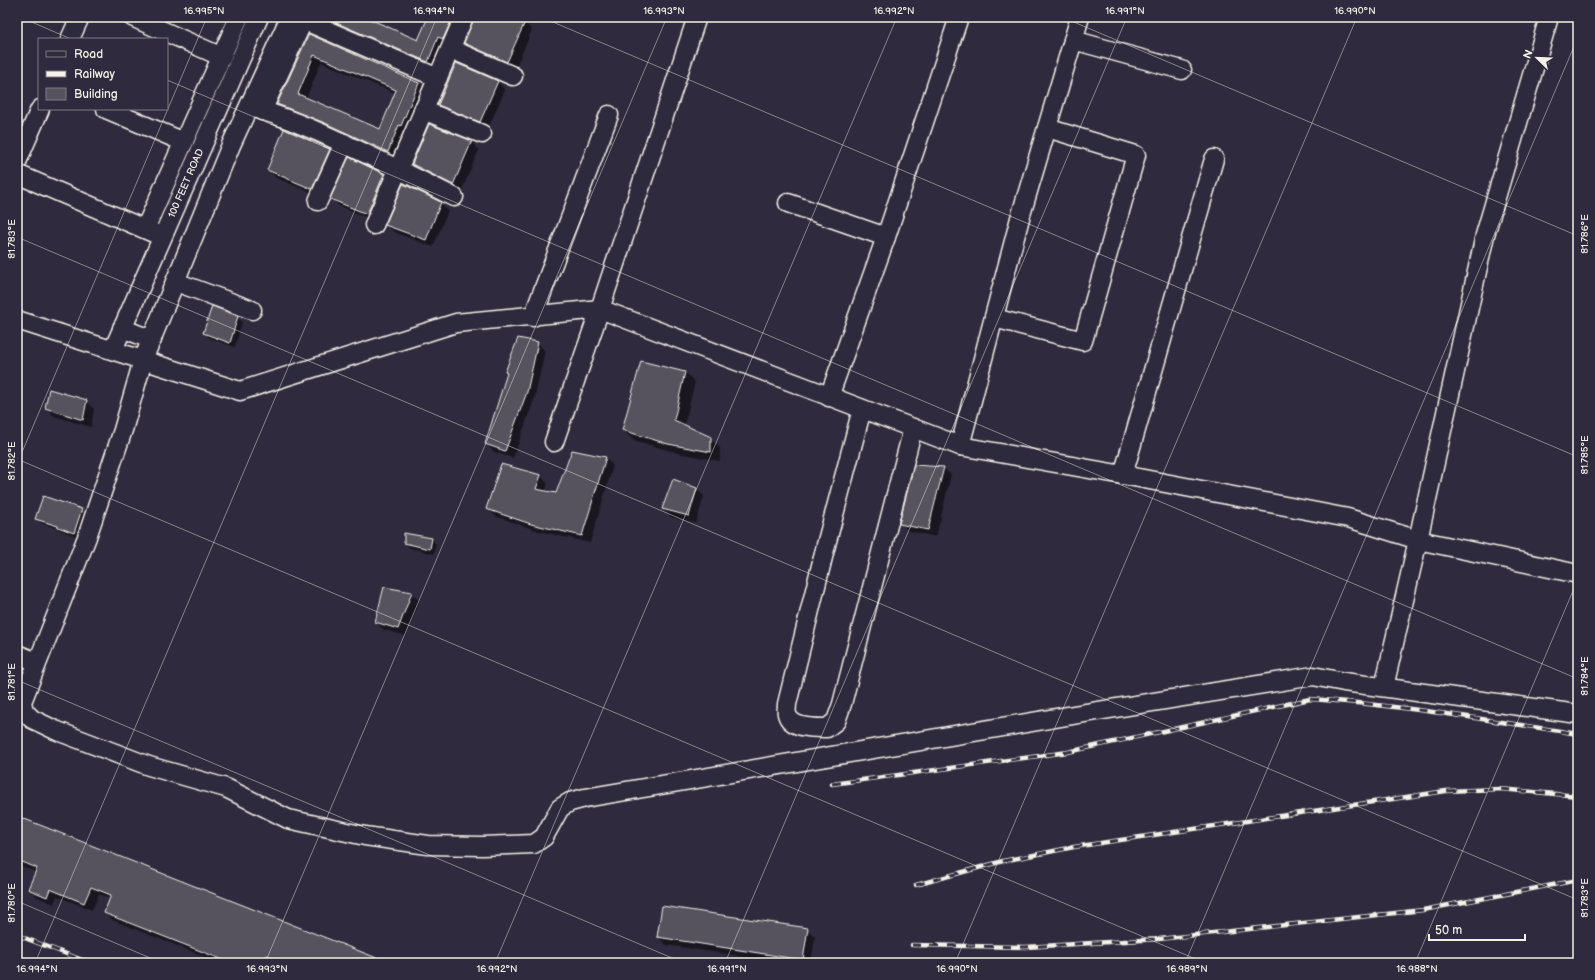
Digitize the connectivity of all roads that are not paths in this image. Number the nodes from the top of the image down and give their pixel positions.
1 (80, 17) edge
2 (132, 17) edge
3 (239, 17) edge
4 (259, 17) edge
5 (464, 17) edge
6 (697, 17) edge
7 (959, 17) edge
8 (1080, 17) edge
9 (1549, 17) edge
10 (299, 18) edge
11 (70, 38) edge
12 (1073, 40) junction
13 (451, 49) junction
14 (222, 57) junction
15 (1182, 70) dead end
16 (513, 76) dead end
17 (438, 78) junction
18 (255, 109) junction
19 (40, 110) edge
20 (108, 110) edge
21 (423, 110) junction
22 (609, 115) dead end
23 (1047, 128) junction
24 (482, 134) dead end
25 (184, 142) junction
26 (344, 143) junction
27 (1214, 159) dead end
28 (17, 162) edge
29 (398, 169) junction
30 (17, 174) edge
31 (454, 198) dead end
32 (318, 201) dead end
33 (788, 203) dead end
34 (374, 225) dead end
35 (146, 229) junction
36 (163, 237) junction
37 (886, 237) junction
38 (176, 282) junction
39 (600, 309) junction
40 (252, 310) dead end
41 (533, 317) junction
42 (994, 318) junction
43 (17, 320) edge
44 (122, 328) junction
45 (152, 340) junction
46 (113, 350) junction
47 (143, 360) junction
48 (829, 397) junction
49 (862, 409) junction
50 (913, 428) junction
51 (554, 442) dead end
52 (960, 446) junction
53 (1124, 475) junction
54 (1418, 540) junction
55 (1578, 574) edge
56 (17, 654) edge
57 (37, 662) junction
58 (1384, 687) junction
59 (1578, 714) edge

1 - 11 street
2 - 14 street
3 - 14 street
4 - 36 street, 100 FEET ROAD
5 - 13 street
6 - 39 street
7 - 37 street
8 - 12 street
9 - 54 street
10 - 17 street
10 - 18 street
12 - 15 street
12 - 23 street
13 - 16 street
13 - 17 street
14 - 25 street
17 - 21 street
18 - 26 street
18 - 38 street
19 - 28 street
20 - 25 street
21 - 24 street
21 - 29 street
22 - 41 street
23 - 42 street
23 - 42 street
25 - 35 street
26 - 29 street
26 - 32 street
27 - 53 street
29 - 31 street
29 - 34 street
30 - 35 street
33 - 37 street
35 - 36 street
36 - 44 street, 100 FEET ROAD
37 - 48 street
38 - 40 street
38 - 45 street
39 - 41 street
39 - 48 street
39 - 51 street
41 - 47 street
42 - 52 street
43 - 46 street
44 - 45 street
44 - 46 street, 100 FEET ROAD
45 - 47 street
46 - 47 street
47 - 57 street
48 - 49 street
49 - 50 street
49 - 50 street
50 - 52 street
52 - 53 street
53 - 54 street
54 - 55 street
54 - 58 street
56 - 57 street
57 - 58 street
58 - 59 street

